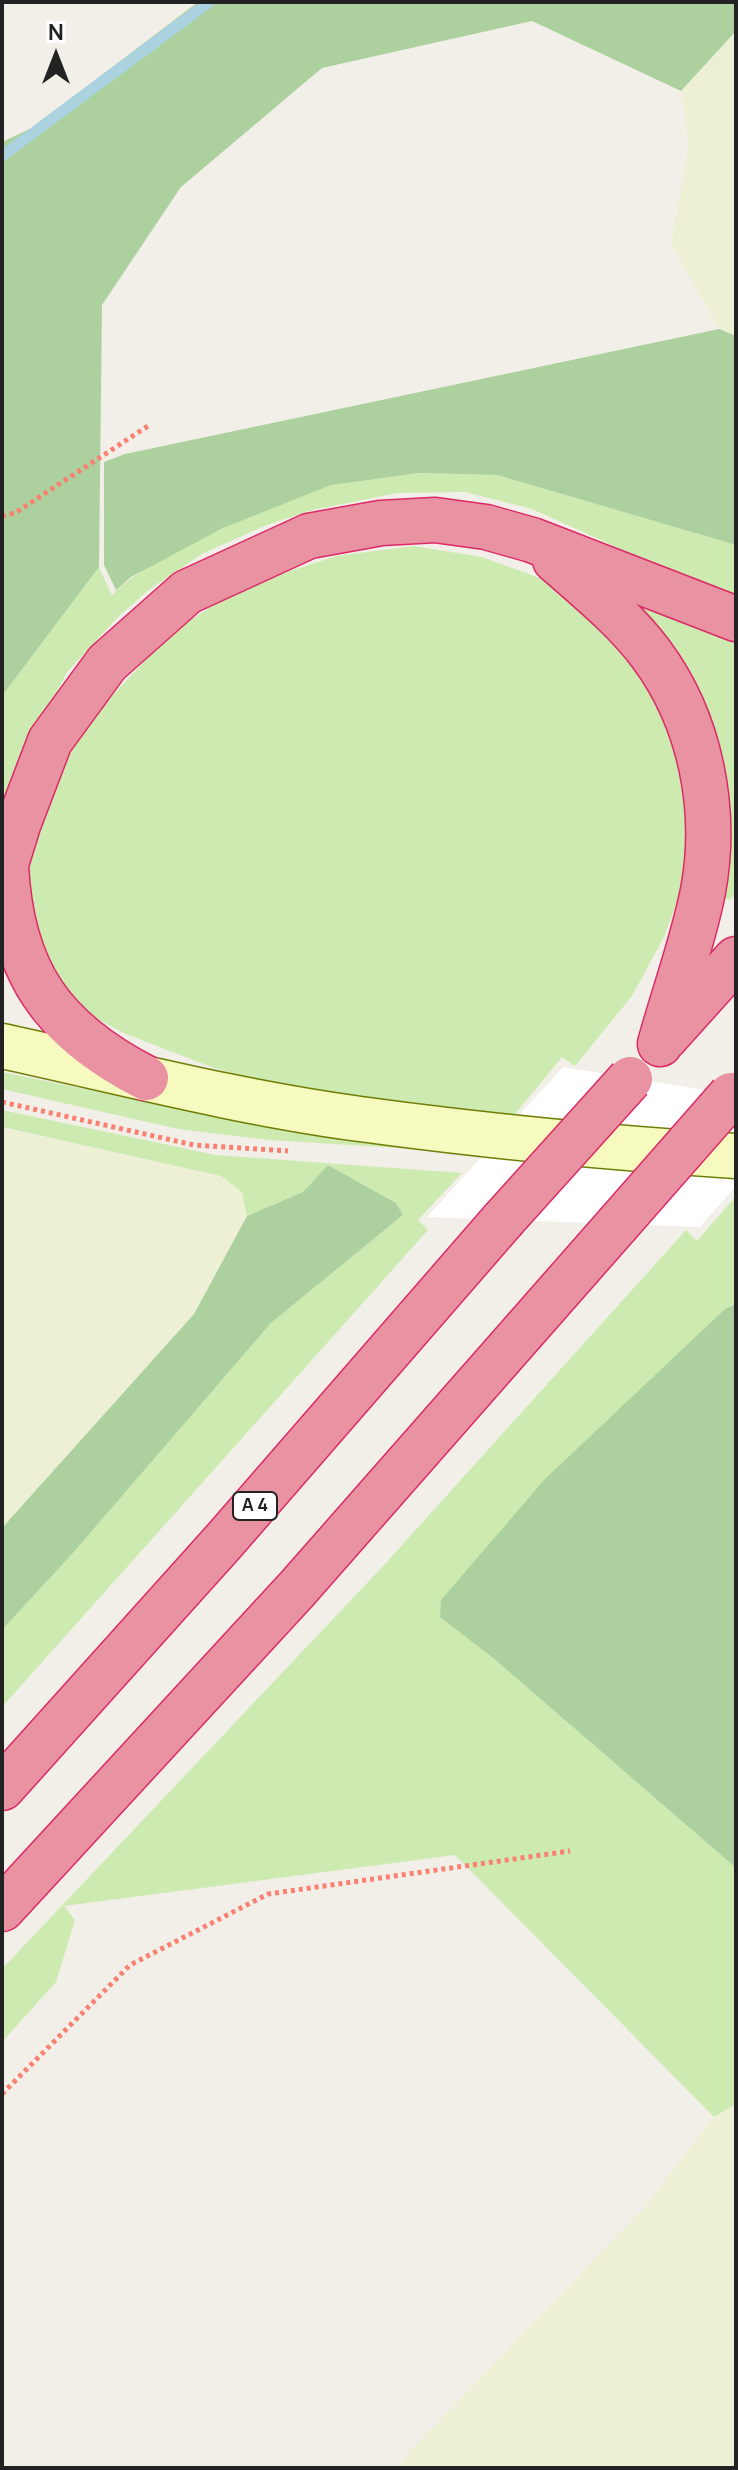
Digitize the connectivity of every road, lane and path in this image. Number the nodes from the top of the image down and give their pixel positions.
1 (148, 426) dead end
2 (2, 516) edge
3 (532, 540) junction
4 (736, 619) edge
5 (4, 871) edge
6 (736, 959) edge
7 (660, 1044) junction
8 (2, 1046) edge
9 (146, 1078) junction
10 (733, 1092) edge
11 (736, 1156) edge
12 (2, 1788) edge
13 (570, 1851) dead end
14 (2, 1909) edge
15 (2, 2094) edge

1 - 2 path
3 - 4 highway
3 - 5 highway
3 - 7 highway
5 - 9 highway
6 - 7 highway, A 4
7 - 12 highway, A 4, bridge
8 - 9 main road
9 - 11 main road
10 - 14 highway, bridge
13 - 15 path

